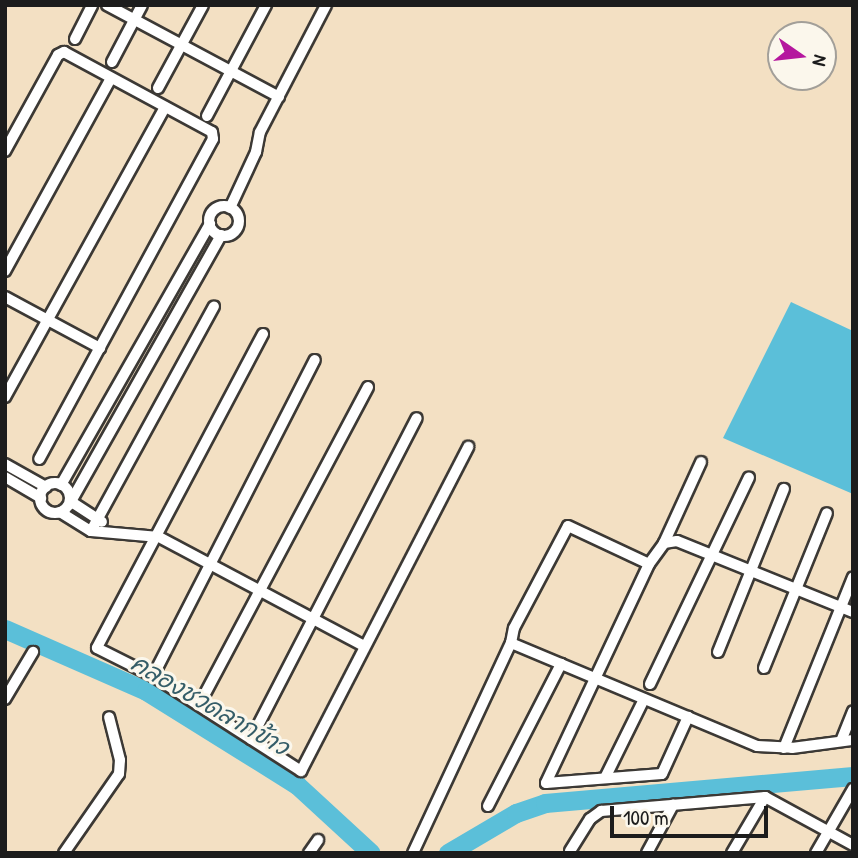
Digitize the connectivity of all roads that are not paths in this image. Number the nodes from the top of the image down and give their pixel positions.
1 (92, 5) edge
2 (107, 5) edge
3 (142, 5) edge
4 (203, 5) edge
5 (266, 5) edge
6 (326, 5) edge
7 (134, 20) junction
8 (75, 39) dead end
9 (182, 45) junction
10 (112, 62) dead end
11 (232, 71) junction
12 (111, 78) junction
13 (158, 88) dead end
14 (279, 97) junction
15 (165, 107) junction
16 (207, 116) dead end
17 (5, 151) edge
18 (230, 208) junction
19 (210, 225) junction
20 (221, 235) junction
21 (5, 271) edge
22 (5, 297) edge
23 (214, 306) dead end
24 (49, 320) junction
25 (263, 334) dead end
26 (100, 348) junction
27 (315, 360) dead end
28 (130, 366) junction
29 (142, 374) junction
30 (368, 387) dead end
31 (5, 397) edge
32 (417, 418) dead end
33 (468, 447) dead end
34 (39, 458) dead end
35 (701, 462) dead end
36 (5, 464) edge
37 (5, 477) edge
38 (749, 477) dead end
39 (61, 485) junction
40 (46, 487) junction
41 (784, 489) dead end
42 (41, 498) junction
43 (70, 503) junction
44 (60, 512) junction
45 (827, 513) dead end
46 (98, 518) junction
47 (92, 531) junction
48 (109, 532) junction
49 (156, 536) junction
50 (664, 543) junction
51 (710, 555) junction
52 (210, 564) junction
53 (649, 564) junction
54 (750, 571) junction
55 (853, 577) edge
56 (260, 590) junction
57 (796, 590) junction
58 (840, 607) junction
59 (853, 612) edge
60 (313, 619) junction
61 (511, 643) junction
62 (364, 646) junction
63 (33, 652) dead end
64 (718, 652) dead end
65 (561, 664) junction
66 (764, 668) dead end
67 (153, 676) junction
68 (598, 680) junction
69 (650, 684) dead end
70 (644, 698) junction
71 (5, 699) edge
72 (199, 705) junction
73 (853, 711) edge
74 (109, 717) dead end
75 (688, 717) junction
76 (251, 739) junction
77 (853, 740) edge
78 (841, 741) junction
79 (784, 748) junction
80 (605, 778) junction
81 (853, 789) edge
82 (765, 797) junction
83 (488, 806) dead end
84 (673, 806) junction
85 (830, 831) junction
86 (318, 840) dead end
87 (853, 845) edge
88 (570, 851) dead end
89 (64, 853) edge
90 (309, 853) edge
91 (413, 853) edge
92 (646, 853) edge
93 (732, 853) edge
94 (816, 853) edge

1 - 8 street
2 - 7 street
3 - 7 street
4 - 9 street
5 - 11 street
6 - 14 street
7 - 9 street
7 - 10 street
9 - 11 street
9 - 13 street
11 - 14 street
11 - 16 street
12 - 15 street
12 - 17 street
12 - 21 street
14 - 18 street
15 - 24 street
15 - 26 street
18 - 19 street
18 - 20 street
19 - 20 street
19 - 28 street
20 - 29 street
22 - 24 street
23 - 46 street
24 - 26 street
24 - 31 street
25 - 49 street
26 - 34 street
27 - 52 street
28 - 29 street
28 - 39 street
29 - 43 street
30 - 56 street
32 - 60 street
33 - 62 street
35 - 50 street
36 - 40 street
37 - 42 street
38 - 51 street
39 - 40 street
39 - 43 street
40 - 42 street
41 - 54 street
42 - 44 street
43 - 44 street
43 - 46 street
44 - 47 street
45 - 57 street
46 - 47 street
46 - 48 street
47 - 48 street
48 - 49 street
49 - 52 street
49 - 67 street
50 - 51 street
50 - 53 street
51 - 54 street
51 - 69 street
52 - 56 street
52 - 67 street
53 - 61 street
53 - 68 street
54 - 57 street
54 - 64 street
55 - 58 street
56 - 60 street
56 - 72 street
57 - 58 street
57 - 66 street
58 - 59 street
58 - 79 street
60 - 62 street
60 - 76 street
61 - 65 street
61 - 91 street
62 - 76 street
63 - 71 street
65 - 68 street
65 - 83 street
67 - 72 street
68 - 70 street
68 - 80 street
70 - 75 street
70 - 80 street
72 - 76 street
73 - 78 street
74 - 89 street
75 - 79 street
75 - 80 street
77 - 78 street
78 - 79 street
81 - 85 street
82 - 84 street
82 - 85 street
82 - 93 street
84 - 88 street
84 - 92 street
85 - 87 street
85 - 94 street
86 - 90 street

